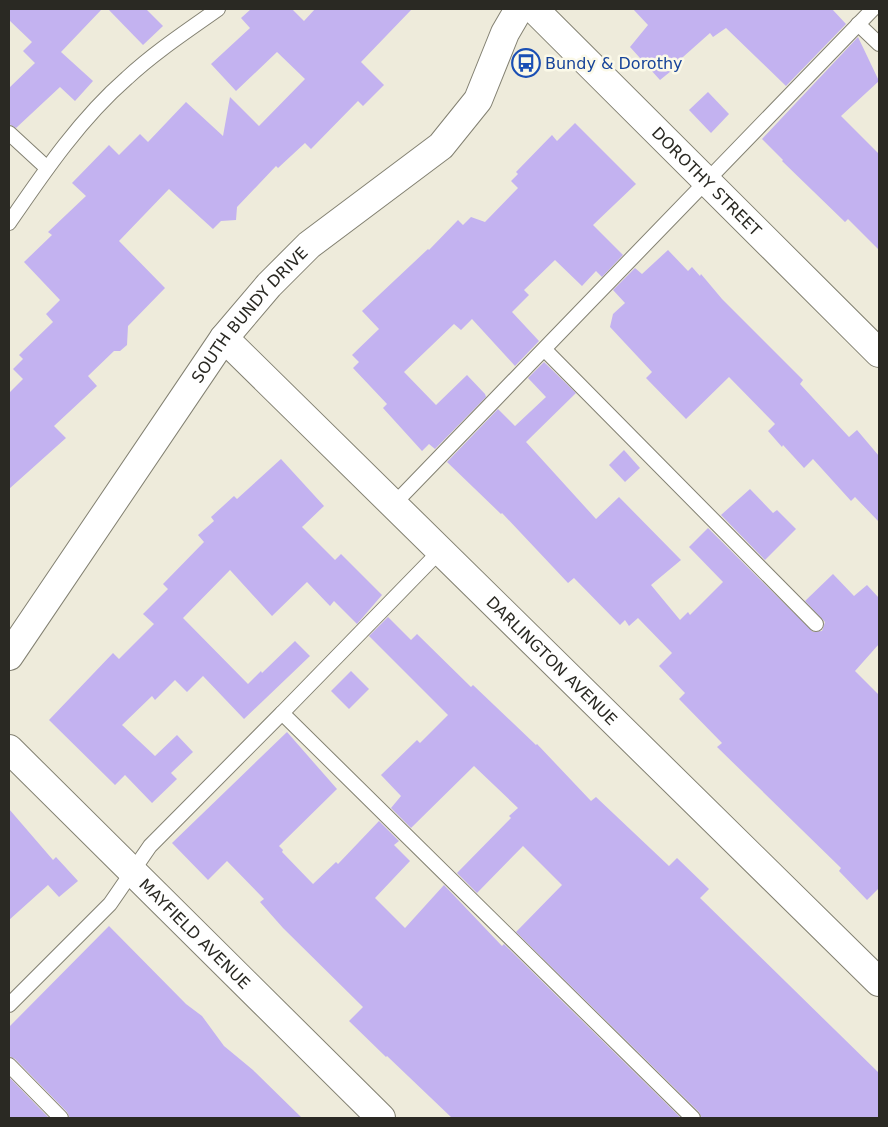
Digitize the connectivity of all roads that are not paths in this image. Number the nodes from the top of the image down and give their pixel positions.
1 (218, 9) edge
2 (519, 9) edge
3 (534, 9) edge
4 (873, 9) edge
5 (858, 24) junction
6 (879, 44) edge
7 (9, 133) edge
8 (47, 168) junction
9 (707, 180) junction
10 (9, 223) edge
11 (224, 338) junction
12 (545, 350) junction
13 (879, 353) edge
14 (394, 504) junction
15 (440, 551) junction
16 (816, 624) dead end
17 (9, 656) edge
18 (282, 713) junction
19 (9, 749) edge
20 (132, 872) junction
21 (879, 982) edge
22 (9, 1006) edge
23 (9, 1065) edge
24 (61, 1118) edge
25 (381, 1118) edge
26 (693, 1118) edge

1 - 8 lane
2 - 11 street, SOUTH BUNDY DRIVE
3 - 9 street, DOROTHY STREET
4 - 5 lane
5 - 6 lane
5 - 9 lane
7 - 8 lane
8 - 10 lane
9 - 12 lane
9 - 13 street, DOROTHY STREET
11 - 14 street, DARLINGTON AVENUE
11 - 17 street, SOUTH BUNDY DRIVE
12 - 14 lane
12 - 16 lane
14 - 15 street, DARLINGTON AVENUE
15 - 18 lane
15 - 21 street, DARLINGTON AVENUE
18 - 20 lane
18 - 26 lane
19 - 20 street, MAYFIELD AVENUE
20 - 22 lane
20 - 25 street, MAYFIELD AVENUE
23 - 24 lane

